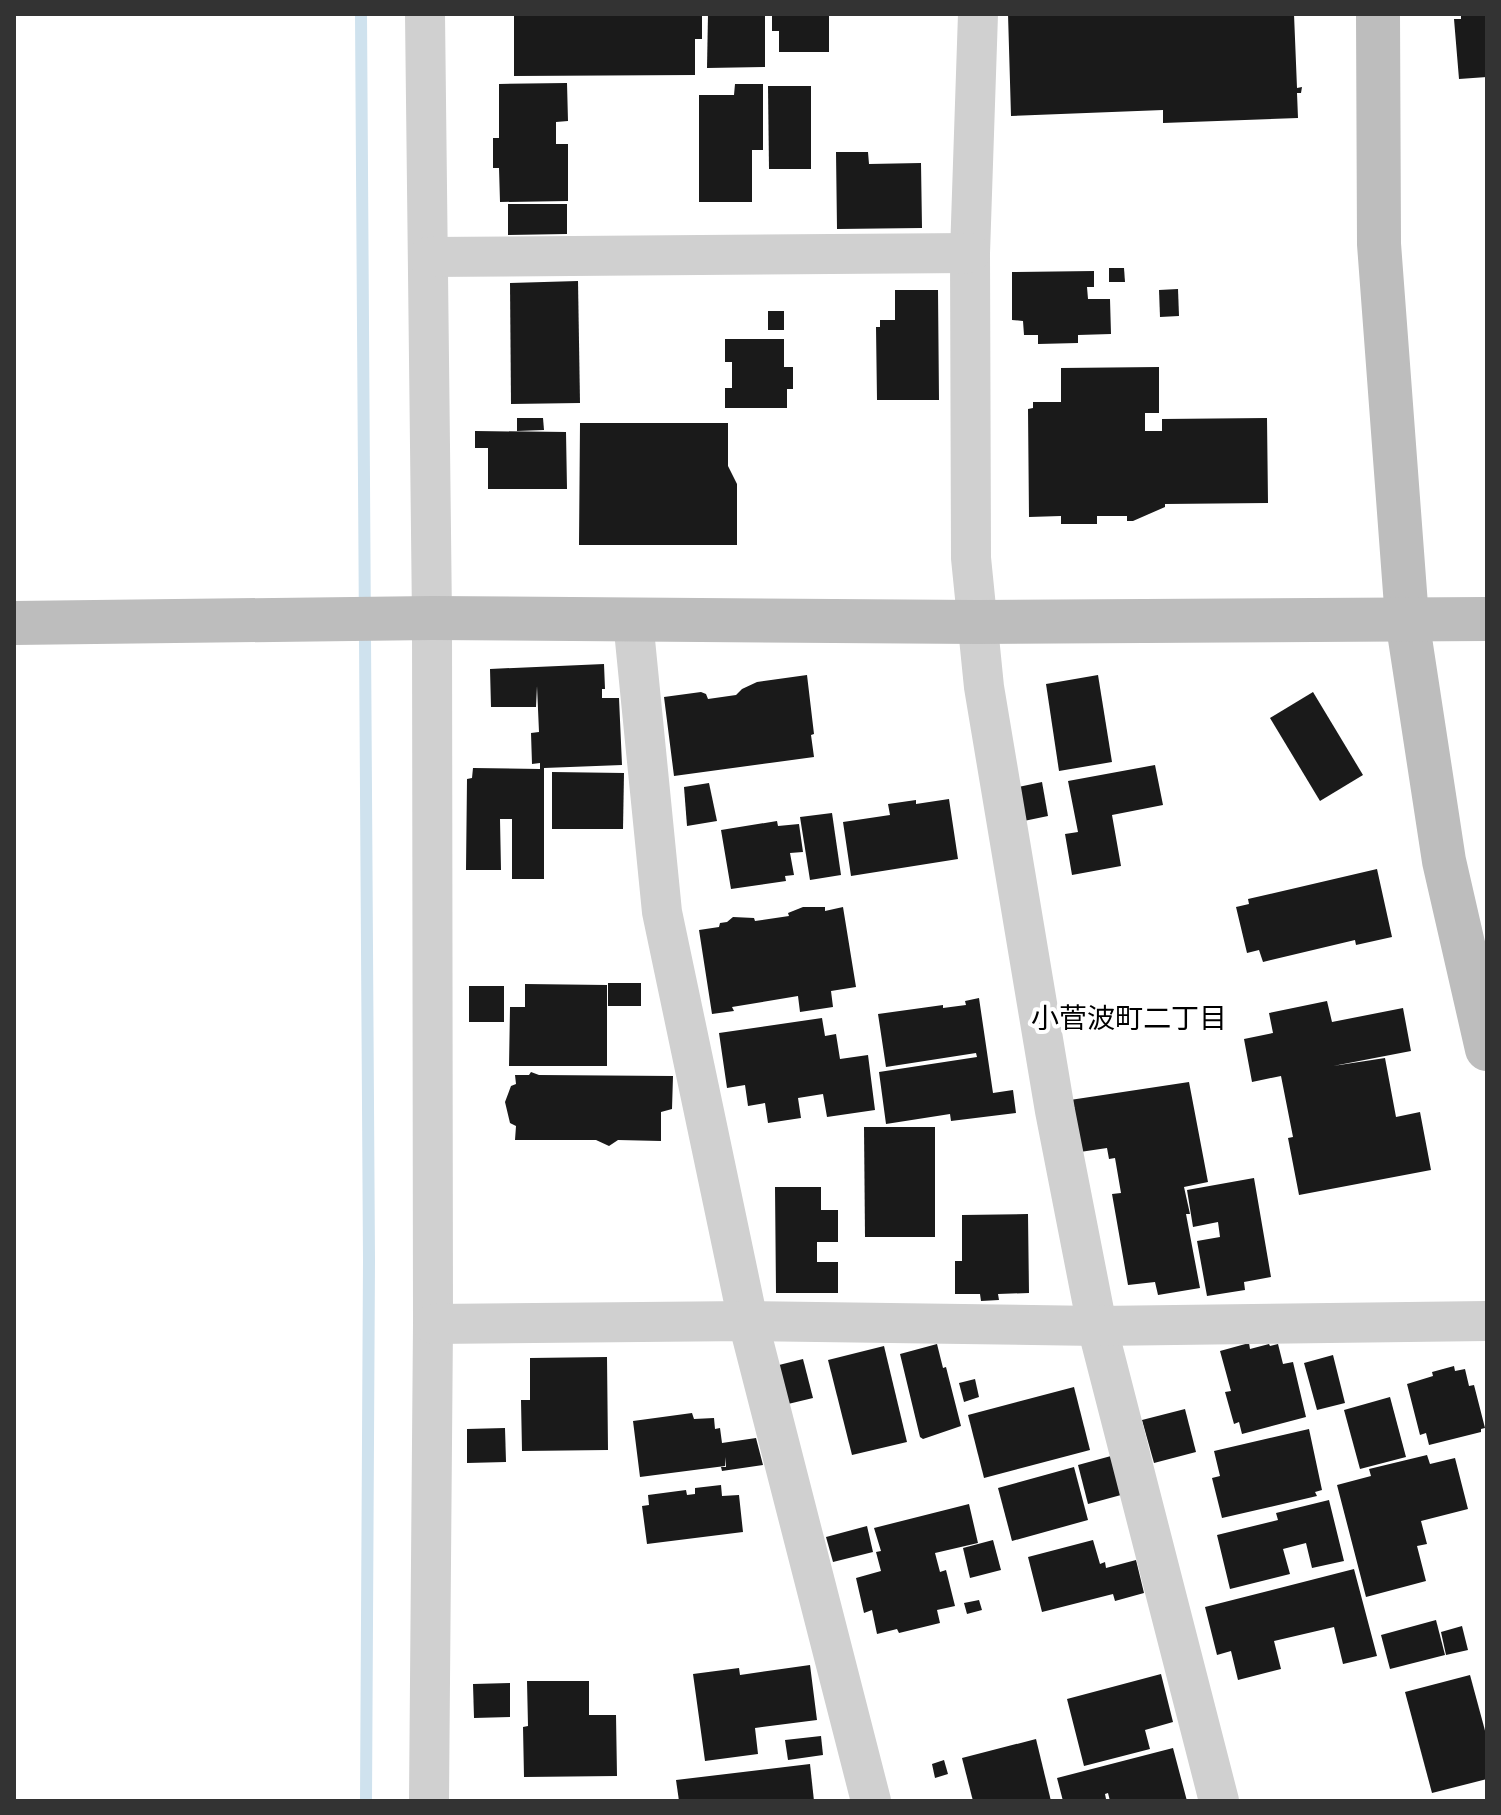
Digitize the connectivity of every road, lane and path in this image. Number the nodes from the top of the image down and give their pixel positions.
1 (425, 14) edge
2 (978, 14) edge
3 (1378, 14) edge
4 (970, 253) junction
5 (428, 257) junction
6 (432, 618) junction
7 (1407, 619) junction
8 (1487, 619) edge
9 (633, 620) junction
10 (977, 622) junction
11 (14, 623) edge
12 (1487, 1049) edge
13 (748, 1321) junction
14 (1487, 1321) edge
15 (433, 1324) junction
16 (1097, 1326) junction
17 (429, 1801) edge
18 (871, 1801) edge
19 (1219, 1801) edge

1 - 5 street
2 - 4 street
3 - 7 street
4 - 5 street
4 - 10 street
5 - 6 street
6 - 9 street
6 - 11 street
6 - 15 street
7 - 8 street
7 - 10 street
7 - 12 street
9 - 10 street
9 - 13 street
10 - 16 street
13 - 15 street
13 - 16 street
13 - 18 street
14 - 16 street
15 - 17 street
16 - 19 street

